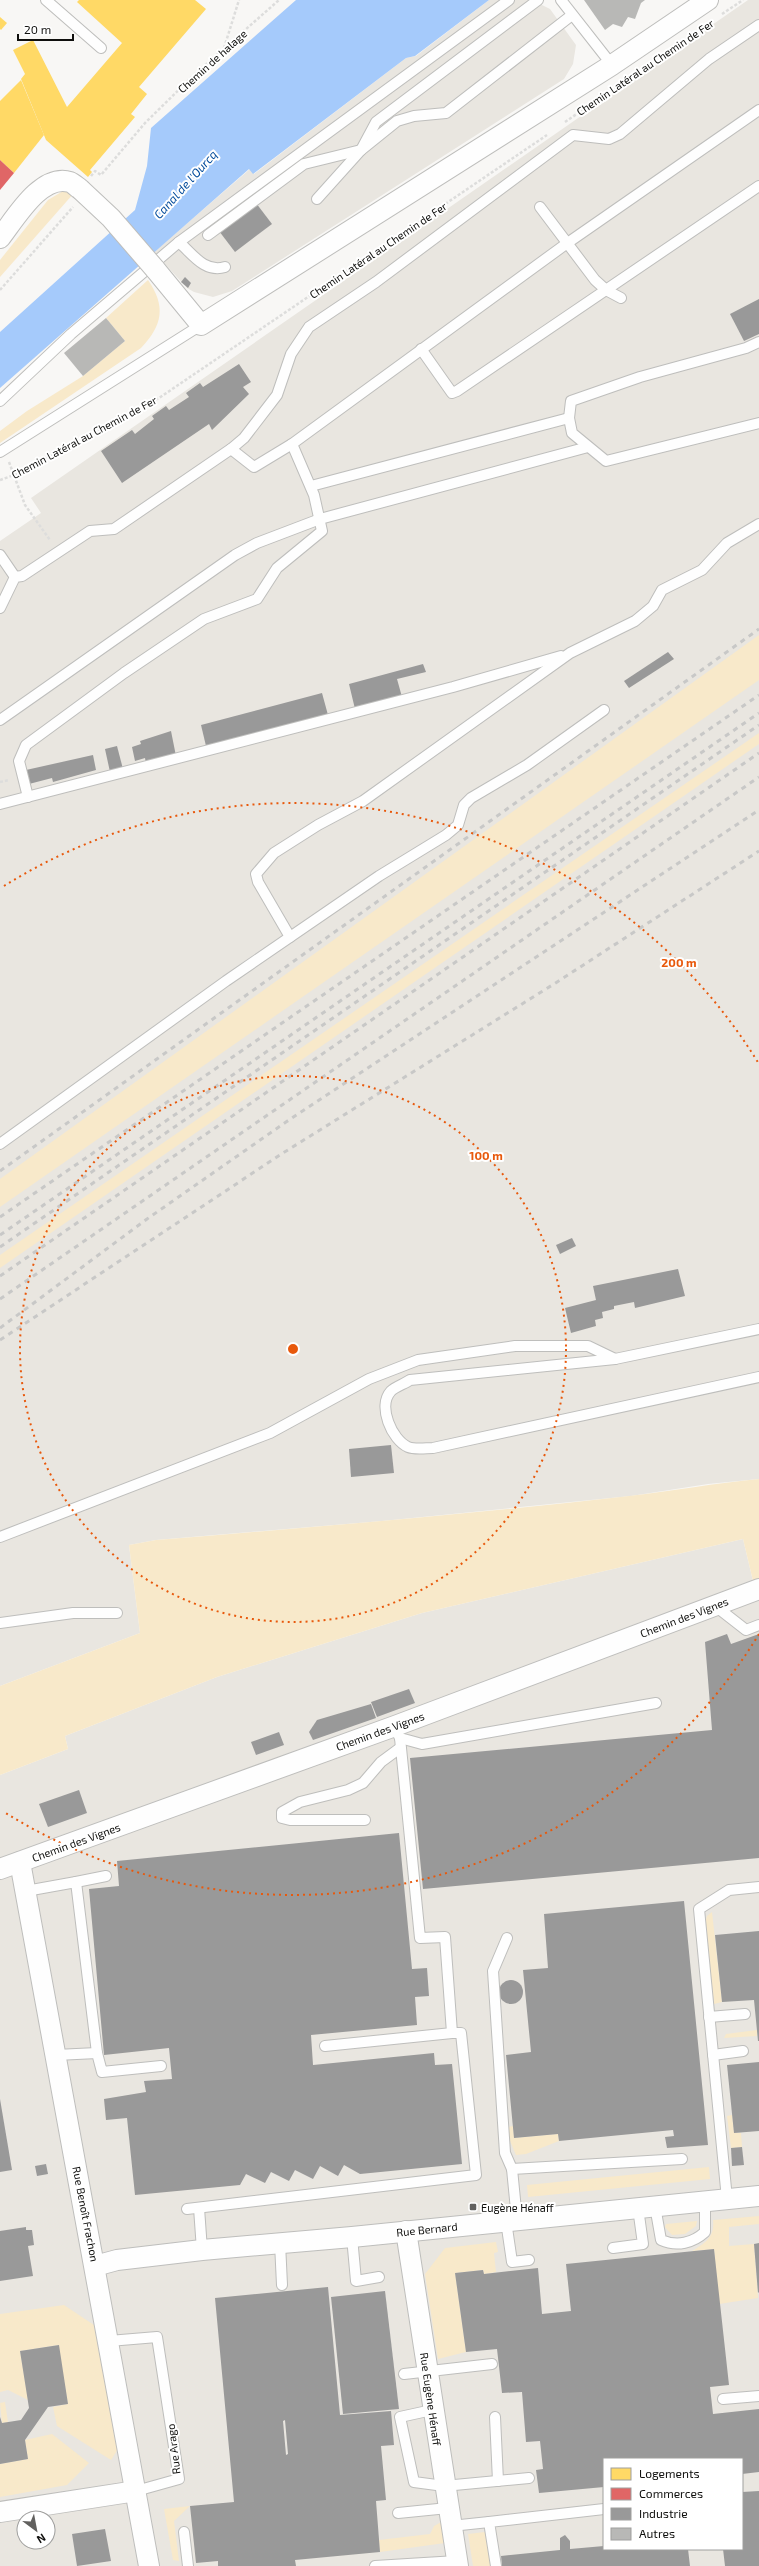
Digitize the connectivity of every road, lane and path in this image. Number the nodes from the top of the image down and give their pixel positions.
1 (46, 0) edge
2 (239, 0) edge
3 (279, 0) edge
4 (509, 0) edge
5 (538, 0) edge
6 (561, 0) edge
7 (708, 0) edge
8 (743, 0) edge
9 (572, 15) junction
10 (717, 18) dead end
11 (759, 25) edge
12 (101, 48) dead end
13 (224, 49) junction
14 (612, 65) junction
15 (626, 81) dead end
16 (759, 110) edge
17 (561, 125) dead end
18 (548, 134) dead end
19 (361, 150) junction
20 (96, 171) dead end
21 (759, 186) edge
22 (78, 196) junction
23 (317, 199) dead end
24 (540, 207) dead end
25 (208, 235) dead end
26 (0, 238) edge
27 (178, 242) junction
28 (566, 244) junction
29 (225, 267) dead end
30 (0, 290) edge
31 (606, 290) junction
32 (621, 298) dead end
33 (201, 325) junction
34 (759, 342) edge
35 (420, 349) junction
36 (0, 401) edge
37 (569, 418) junction
38 (759, 423) edge
39 (292, 444) junction
40 (588, 447) junction
41 (231, 449) junction
42 (0, 452) edge
43 (12, 469) dead end
44 (14, 475) junction
45 (0, 480) edge
46 (311, 486) junction
47 (320, 519) junction
48 (759, 524) edge
49 (58, 552) junction
50 (0, 555) edge
51 (3, 568) edge
52 (14, 577) junction
53 (0, 608) edge
54 (570, 653) junction
55 (604, 710) dead end
56 (0, 720) edge
57 (28, 797) junction
58 (0, 804) edge
59 (290, 937) junction
60 (0, 1144) edge
61 (759, 1329) edge
62 (615, 1358) junction
63 (759, 1377) edge
64 (0, 1537) edge
65 (759, 1589) edge
66 (714, 1605) junction
67 (118, 1613) dead end
68 (0, 1623) edge
69 (759, 1625) edge
70 (656, 1702) dead end
71 (398, 1738) junction
72 (365, 1820) dead end
73 (20, 1862) junction
74 (0, 1869) edge
75 (106, 1876) dead end
76 (76, 1882) junction
77 (759, 1886) edge
78 (26, 1891) junction
79 (507, 1938) dead end
80 (745, 2014) dead end
81 (709, 2017) junction
82 (452, 2034) junction
83 (325, 2046) dead end
84 (743, 2051) dead end
85 (97, 2053) junction
86 (56, 2055) junction
87 (713, 2055) junction
88 (161, 2066) dead end
89 (682, 2159) dead end
90 (512, 2169) junction
91 (759, 2196) edge
92 (727, 2199) junction
93 (705, 2201) junction
94 (646, 2207) junction
95 (199, 2208) junction
96 (187, 2209) dead end
97 (512, 2220) junction
98 (406, 2231) junction
99 (352, 2237) junction
100 (280, 2243) junction
101 (613, 2248) dead end
102 (202, 2250) junction
103 (529, 2260) dead end
104 (95, 2266) junction
105 (378, 2277) dead end
106 (282, 2285) dead end
107 (109, 2341) junction
108 (492, 2364) dead end
109 (426, 2371) junction
110 (404, 2374) dead end
111 (759, 2396) edge
112 (723, 2399) dead end
113 (432, 2410) junction
114 (495, 2417) dead end
115 (529, 2478) dead end
116 (498, 2481) junction
117 (444, 2486) junction
118 (136, 2491) junction
119 (603, 2509) edge
120 (0, 2512) edge
121 (398, 2514) dead end
122 (449, 2517) junction
123 (489, 2522) junction
124 (184, 2532) dead end
125 (457, 2564) edge
126 (418, 2565) edge
127 (149, 2566) edge
128 (188, 2566) edge
129 (375, 2566) edge
130 (496, 2566) edge

1 - 12 lane
2 - 13 path
3 - 13 path, Chemin de halage
4 - 27 lane
5 - 19 lane
6 - 9 lane
7 - 14 street, Chemin Latéral au Chemin de Fer
8 - 10 path, Chemin Latéral au Chemin de Fer
9 - 14 lane
9 - 19 lane
11 - 41 lane
13 - 20 path, Chemin de halage
14 - 33 street, Chemin Latéral au Chemin de Fer
15 - 17 path, Chemin Latéral au Chemin de Fer
16 - 28 lane
18 - 44 path, Chemin Latéral au Chemin de Fer
19 - 23 lane
19 - 25 lane
21 - 31 lane
22 - 26 street
22 - 30 path
22 - 33 street, bridge
24 - 28 lane
27 - 29 lane
27 - 36 lane
28 - 31 lane
28 - 35 lane
31 - 32 lane
31 - 35 lane
33 - 42 lane
34 - 37 lane
35 - 39 lane
37 - 40 lane
37 - 46 lane
38 - 40 lane
39 - 41 lane
39 - 46 lane
40 - 47 lane
41 - 49 lane
43 - 44 path
44 - 45 path, Chemin Latéral au Chemin de Fer
44 - 49 path
46 - 47 lane
47 - 56 lane
47 - 57 lane
48 - 54 lane
49 - 52 lane
50 - 51 lane
51 - 52 lane
52 - 53 lane
54 - 57 lane
54 - 59 lane
55 - 59 lane
57 - 58 lane
59 - 60 lane
61 - 62 lane
62 - 63 lane
62 - 64 lane
65 - 66 street, Chemin des Vignes
66 - 69 lane
66 - 71 street, Chemin des Vignes
67 - 68 lane
70 - 71 lane
71 - 72 lane
71 - 73 street, Chemin des Vignes
71 - 82 lane
73 - 74 street, Chemin des Vignes
73 - 78 street, Rue Benoît Frachon
75 - 76 lane
76 - 78 lane
76 - 85 lane
77 - 81 lane
78 - 86 street, Rue Benoît Frachon
79 - 90 lane
80 - 81 lane
81 - 87 lane
82 - 83 lane
82 - 95 lane
84 - 87 lane
85 - 86 lane
85 - 88 lane
86 - 104 street, Rue Benoît Frachon
87 - 92 lane
89 - 90 lane
90 - 97 lane
91 - 92 street, Rue Bernard
92 - 93 street, Rue Bernard
93 - 94 street, Rue Bernard
93 - 94 lane
94 - 97 street, Rue Bernard
94 - 101 lane
95 - 96 lane
95 - 102 lane
97 - 98 street, Rue Bernard
97 - 103 lane
98 - 99 street, Rue Bernard
98 - 109 street, Rue Eugène Hénaff
99 - 100 street, Rue Bernard
99 - 105 lane
100 - 102 street, Rue Bernard
100 - 106 lane
102 - 104 street, Rue Bernard
104 - 107 street, Rue Benoît Frachon
107 - 118 street, Rue Benoît Frachon
107 - 118 lane, Rue Arago
108 - 109 lane
109 - 110 lane
109 - 113 street, Rue Eugène Hénaff
111 - 112 lane
113 - 117 street, Rue Eugène Hénaff
113 - 117 lane
114 - 116 lane
115 - 116 lane
116 - 117 lane
117 - 122 street, Rue Eugène Hénaff
118 - 120 street, Rue Arago
118 - 127 street, Rue Benoît Frachon
119 - 123 lane
121 - 122 lane
122 - 123 lane
122 - 125 street, Rue Eugène Hénaff
123 - 130 lane
124 - 128 lane
125 - 126 lane
126 - 129 lane

